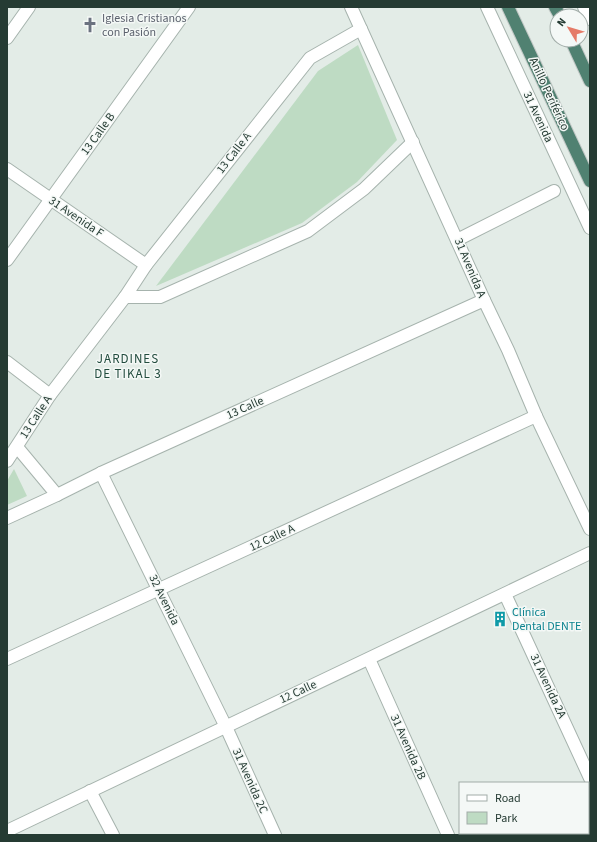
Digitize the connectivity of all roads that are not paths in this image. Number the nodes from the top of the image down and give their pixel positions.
1 (29, 7) edge
2 (188, 7) edge
3 (351, 7) edge
4 (487, 7) edge
5 (508, 7) edge
6 (584, 7) edge
7 (590, 19) edge
8 (361, 29) junction
9 (9, 30) edge
10 (575, 48) edge
11 (590, 81) edge
12 (413, 142) junction
13 (7, 169) edge
14 (590, 181) edge
15 (554, 191) dead end
16 (50, 200) junction
17 (590, 228) edge
18 (458, 240) junction
19 (7, 260) edge
20 (146, 265) junction
21 (125, 297) junction
22 (484, 300) junction
23 (7, 362) edge
24 (50, 394) junction
25 (536, 416) junction
26 (17, 447) junction
27 (7, 461) edge
28 (101, 473) junction
29 (57, 496) junction
30 (7, 518) edge
31 (590, 529) edge
32 (590, 553) edge
33 (159, 589) junction
34 (505, 594) junction
35 (7, 659) edge
36 (369, 659) junction
37 (226, 727) junction
38 (590, 778) edge
39 (90, 791) junction
40 (12, 831) edge
41 (113, 835) edge
42 (275, 835) edge
43 (448, 835) edge

1 - 9 street
2 - 16 street, 13 Calle B
3 - 8 street, 31 Avenida A
4 - 17 street, 31 Avenida
5 - 14 highway, Anillo Periférico
6 - 7 street
8 - 12 street, 31 Avenida A
8 - 20 street, 13 Calle A
10 - 11 highway
12 - 18 street, 31 Avenida A
12 - 21 street
13 - 16 street, 31 Avenida F
15 - 18 street
16 - 19 street, 13 Calle B
16 - 20 street, 31 Avenida F
18 - 22 street, 31 Avenida A
20 - 21 street, 13 Calle A
21 - 24 street, 13 Calle A
22 - 25 street, 31 Avenida A
22 - 28 street, 13 Calle
23 - 24 street
24 - 26 street, 13 Calle A
25 - 31 street, 31 Avenida A
25 - 33 street, 12 Calle A
26 - 27 street, 13 Calle A
26 - 29 street
28 - 29 street, 13 Calle
28 - 33 street, 32 Avenida
29 - 30 street, 13 Calle
32 - 34 street, 12 Calle
33 - 35 street, 12 Calle A
33 - 37 street, 32 Avenida
34 - 36 street, 12 Calle
34 - 38 street, 31 Avenida 2A
36 - 37 street, 12 Calle
36 - 43 street, 31 Avenida 2B
37 - 39 street, 12 Calle
37 - 42 street, 31 Avenida 2C
39 - 40 street, 12 Calle
39 - 41 street

